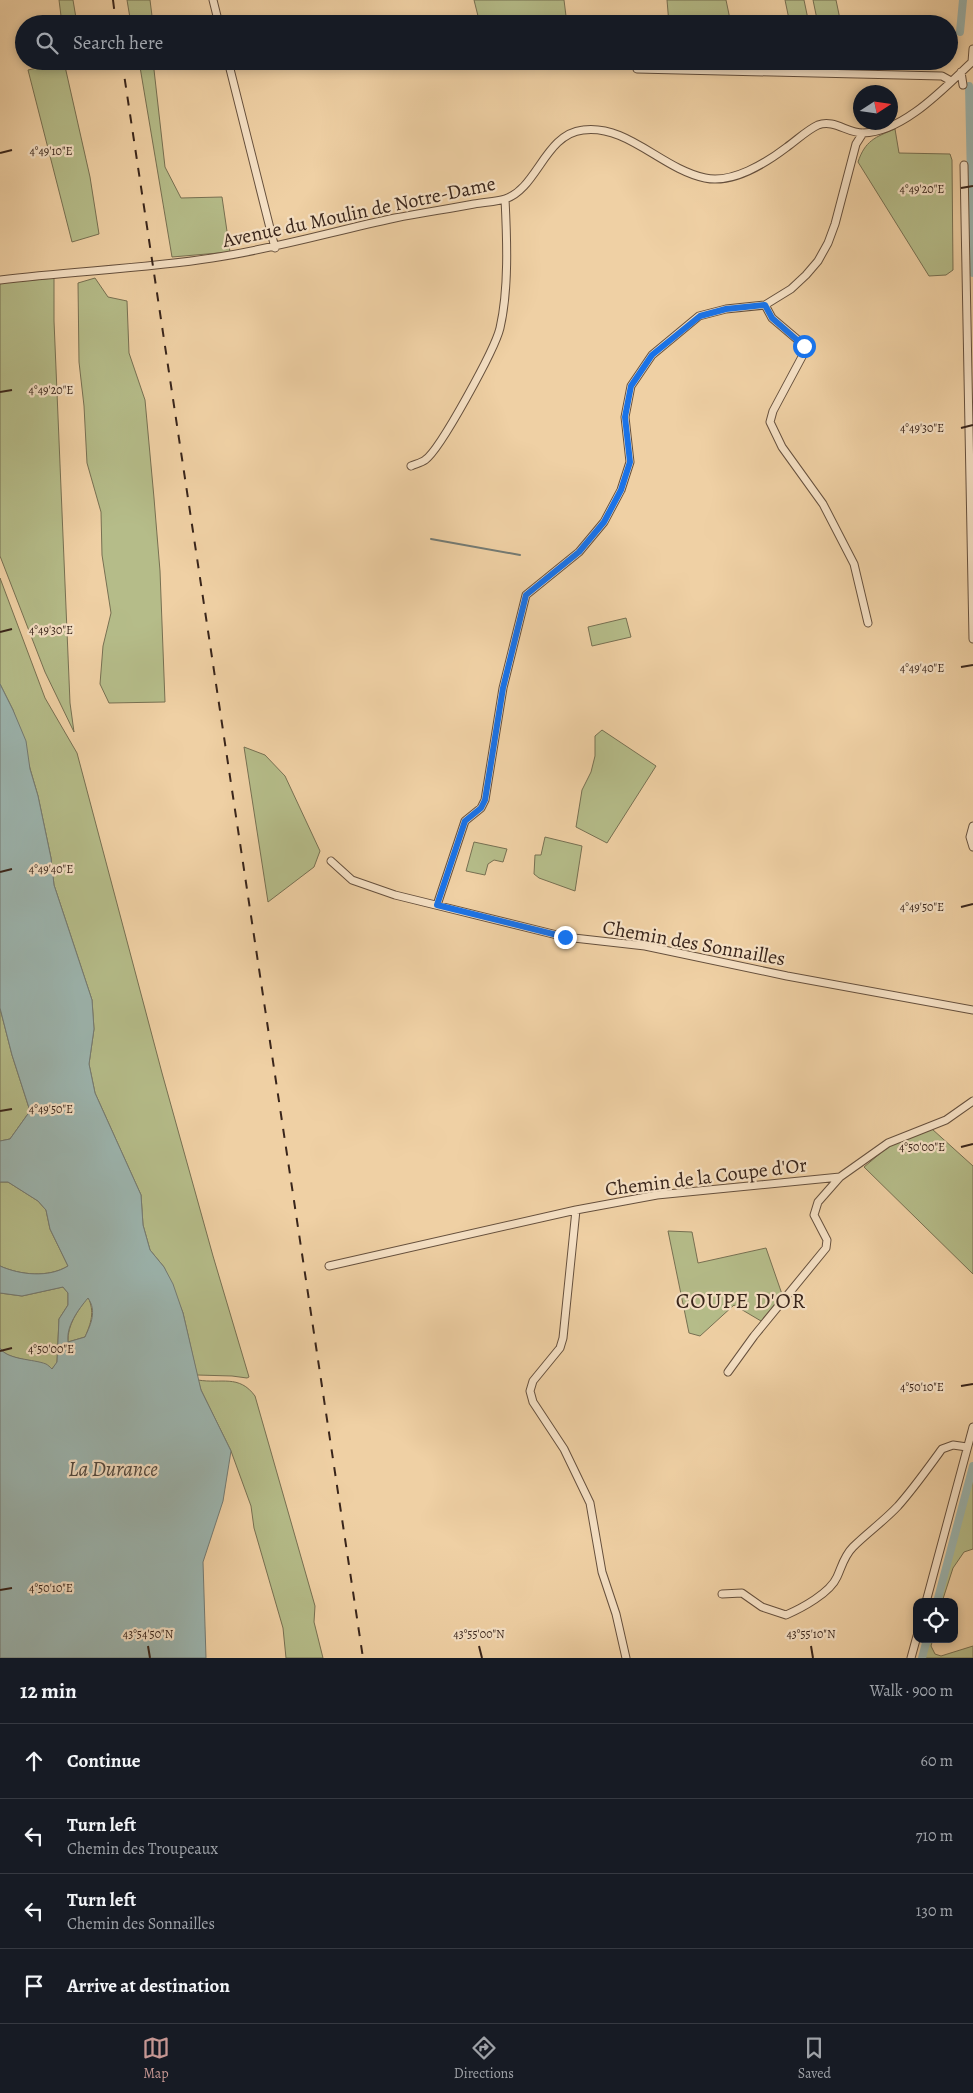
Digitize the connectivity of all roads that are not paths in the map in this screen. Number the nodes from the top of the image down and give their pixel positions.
1 (213, 0) edge
2 (217, 15) edge
3 (973, 49) edge
4 (972, 61) edge
5 (230, 70) edge
6 (681, 70) edge
7 (961, 72) junction
8 (952, 81) junction
9 (963, 86) dead end
10 (863, 133) junction
11 (964, 165) dead end
12 (506, 199) junction
13 (275, 248) junction
14 (0, 280) edge
15 (765, 305) junction
16 (411, 466) dead end
17 (868, 623) dead end
18 (973, 639) edge
19 (973, 826) edge
20 (973, 847) edge
21 (331, 861) dead end
22 (437, 905) junction
23 (973, 1010) edge
24 (973, 1101) edge
25 (840, 1177) junction
26 (576, 1210) junction
27 (329, 1266) dead end
28 (728, 1372) dead end
29 (973, 1427) edge
30 (968, 1447) junction
31 (722, 1594) dead end
32 (927, 1598) edge
33 (915, 1643) edge
34 (626, 1658) edge
35 (911, 1658) edge

1 - 2 street
3 - 4 street
4 - 7 street
5 - 13 street
6 - 8 street
7 - 8 street
7 - 9 street
8 - 10 street
10 - 12 street, Avenue du Moulin de Notre-Dame
10 - 15 street
11 - 18 street
12 - 13 street, Avenue du Moulin de Notre-Dame
12 - 16 street
13 - 14 street, Avenue du Moulin de Notre-Dame
15 - 17 street
15 - 22 street
19 - 20 street
21 - 22 street, Chemin des Sonnailles
22 - 23 street, Chemin des Sonnailles
24 - 25 street, Chemin de la Coupe d'Or
25 - 26 street, Chemin de la Coupe d'Or
25 - 28 street, Chemin de la Coupe d'Or
26 - 27 street, Chemin de la Coupe d'Or
26 - 34 street
29 - 30 street
30 - 31 street
30 - 32 street
33 - 35 street

